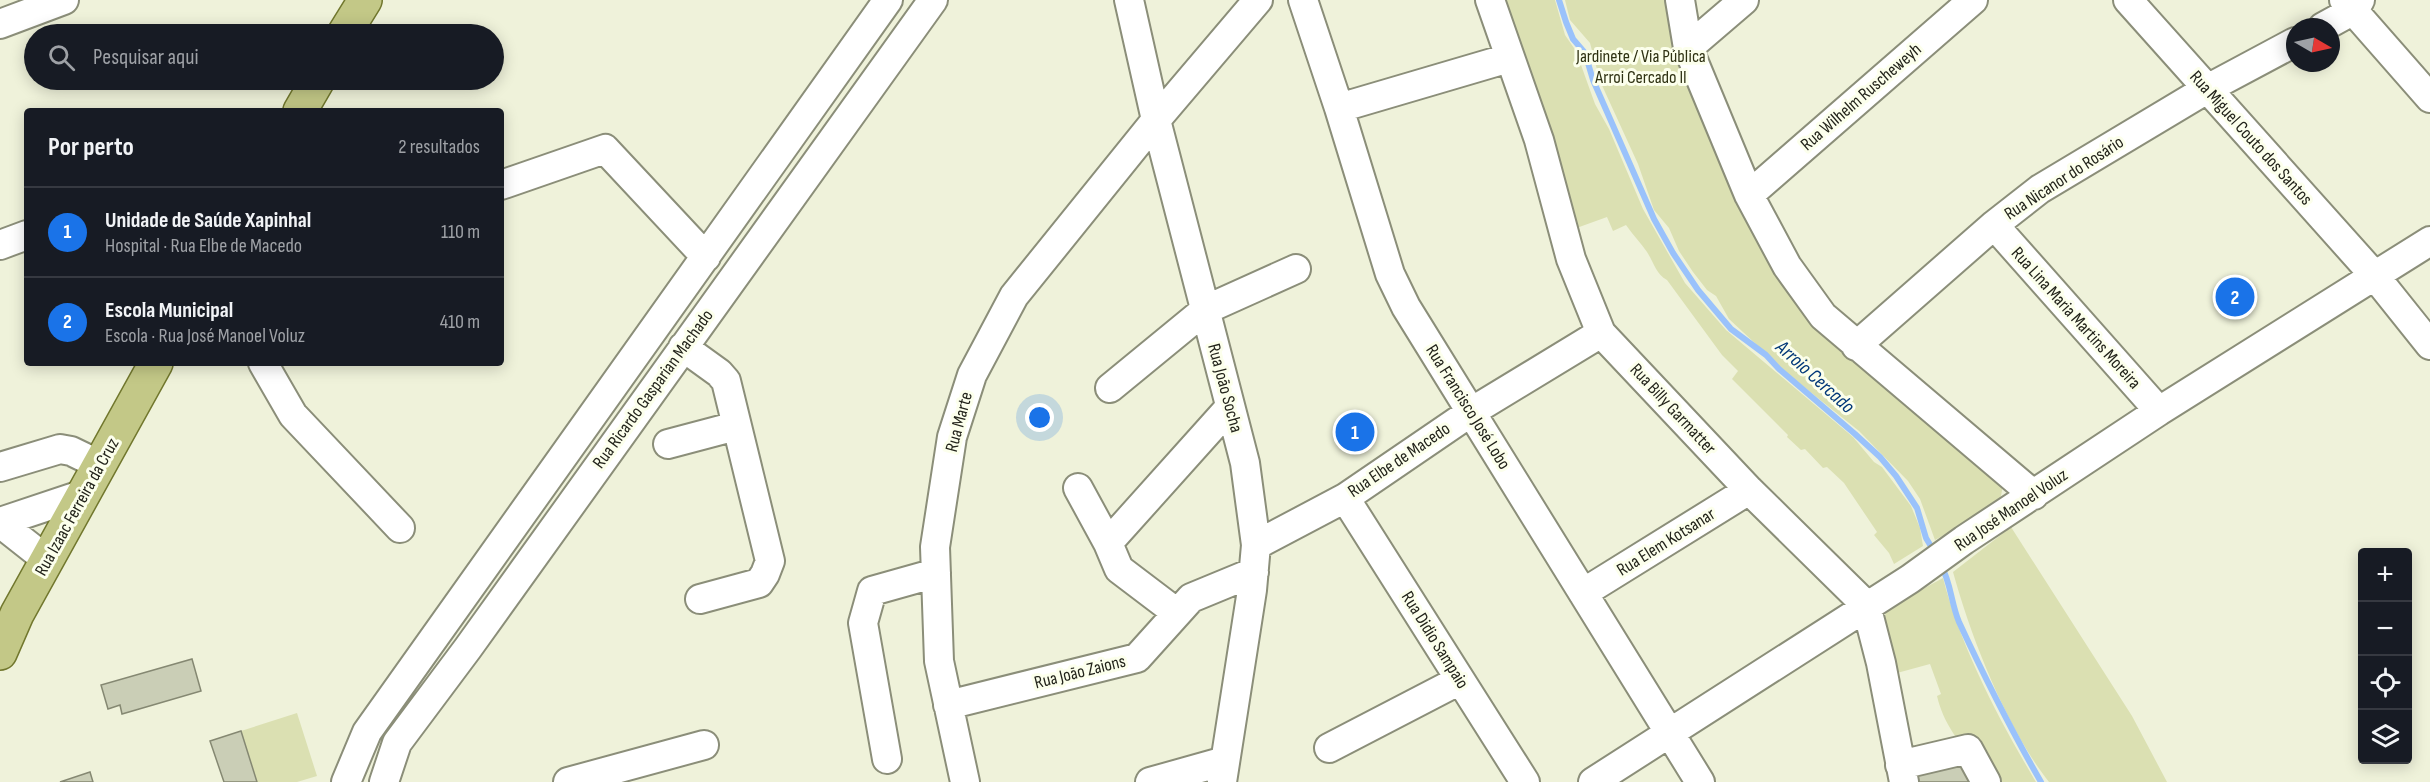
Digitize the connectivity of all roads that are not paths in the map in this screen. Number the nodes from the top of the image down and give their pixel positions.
1 (64, 0) edge
2 (365, 0) edge
3 (888, 0) edge
4 (933, 0) edge
5 (1129, 0) edge
6 (1258, 0) edge
7 (1303, 0) edge
8 (1490, 0) edge
9 (1680, 0) edge
10 (1744, 0) edge
11 (1973, 0) edge
12 (2128, 0) edge
13 (2353, 4) edge
14 (2335, 18) edge
15 (0, 24) edge
16 (350, 24) edge
17 (2286, 47) edge
18 (1688, 48) junction
19 (1509, 58) junction
20 (312, 90) edge
21 (2207, 90) junction
22 (2430, 98) edge
23 (302, 108) edge
24 (1339, 108) junction
25 (1156, 120) junction
26 (504, 184) edge
27 (1749, 195) junction
28 (1994, 225) junction
29 (24, 236) edge
30 (2430, 241) edge
31 (0, 245) edge
32 (706, 257) junction
33 (1296, 269) dead end
34 (2374, 275) junction
35 (1205, 310) junction
36 (1601, 333) junction
37 (2430, 345) edge
38 (1856, 346) junction
39 (683, 347) junction
40 (154, 366) edge
41 (265, 366) edge
42 (1110, 388) dead end
43 (1230, 407) junction
44 (2159, 411) junction
45 (1471, 412) junction
46 (736, 426) junction
47 (668, 444) dead end
48 (100, 465) junction
49 (0, 467) edge
50 (1078, 488) dead end
51 (1749, 490) junction
52 (84, 494) junction
53 (2034, 495) junction
54 (1345, 498) junction
55 (0, 522) edge
56 (400, 528) dead end
57 (1108, 543) junction
58 (1255, 558) junction
59 (48, 560) junction
60 (936, 573) junction
61 (1583, 593) junction
62 (700, 599) dead end
63 (1866, 605) junction
64 (1177, 613) junction
65 (0, 653) edge
66 (1460, 680) junction
67 (948, 705) junction
68 (1671, 734) junction
69 (704, 745) dead end
70 (1329, 748) dead end
71 (887, 759) dead end
72 (1224, 772) edge
73 (641, 773) edge
74 (1902, 773) edge
75 (346, 782) edge
76 (384, 782) edge
77 (568, 782) edge
78 (964, 782) edge
79 (1150, 782) edge
80 (1525, 782) edge
81 (1593, 782) edge
82 (1700, 782) edge
83 (1986, 782) edge

1 - 15 street
2 - 16 main road
3 - 32 street, Rua Ricardo Gasparian Machado
4 - 39 street, Rua Ricardo Gasparian Machado
5 - 25 street, Rua João Socha
6 - 25 street, Rua Marte
7 - 24 street, Rua Francisco José Lobo
8 - 19 street, Rua Billy Garmatter
9 - 18 street
10 - 18 street
11 - 27 street, Rua Wilhelm Ruscheweyh
12 - 21 street, Rua Miguel Couto dos Santos
13 - 14 street
13 - 22 street
17 - 21 street, Rua Nicanor do Rosário
18 - 27 street
19 - 24 street
19 - 36 street, Rua Billy Garmatter
20 - 23 main road
21 - 28 street, Rua Nicanor do Rosário
21 - 34 street, Rua Miguel Couto dos Santos
24 - 45 street, Rua Francisco José Lobo
25 - 35 street, Rua João Socha
25 - 60 street, Rua Marte
26 - 32 street
27 - 38 street
28 - 38 street, Rua Nicanor do Rosário
28 - 44 street, Rua Lina Maria Martins Moreira
29 - 31 street
30 - 34 street, Rua José Manoel Voluz
32 - 75 street, Rua Ricardo Gasparian Machado
33 - 35 street
34 - 37 street, Rua Miguel Couto dos Santos
34 - 44 street, Rua José Manoel Voluz
35 - 42 street
35 - 43 street, Rua João Socha
36 - 45 street, Rua Elbe de Macedo
36 - 51 street, Rua Billy Garmatter
38 - 53 street
39 - 46 street
39 - 76 street, Rua Ricardo Gasparian Machado
40 - 48 main road, Rua Izaac Ferreira da Cruz
41 - 56 street
43 - 57 street
43 - 58 street, Rua João Socha
44 - 53 street, Rua José Manoel Voluz
45 - 54 street, Rua Elbe de Macedo
45 - 61 street, Rua Francisco José Lobo
46 - 47 street
46 - 62 street
48 - 49 street
48 - 52 main road, Rua Izaac Ferreira da Cruz
50 - 57 street
51 - 61 street, Rua Elem Kotsanar
51 - 63 street, Rua Billy Garmatter
52 - 55 street
52 - 59 main road, Rua Izaac Ferreira da Cruz
53 - 63 street, Rua José Manoel Voluz
54 - 58 street, Rua Elbe de Macedo
54 - 66 street, Rua Didio Sampaio
55 - 59 street
57 - 64 street
58 - 64 street, Rua João Zaions
58 - 72 street, Rua João Socha
59 - 65 main road, Rua Izaac Ferreira da Cruz
60 - 67 street, Rua Marte
60 - 71 street
61 - 68 street, Rua Francisco José Lobo
63 - 68 street, Rua José Manoel Voluz
63 - 74 street
64 - 67 street, Rua João Zaions
66 - 70 street
66 - 80 street, Rua Didio Sampaio
67 - 78 street, Rua Marte
68 - 81 street, Rua José Manoel Voluz
68 - 82 street, Rua Francisco José Lobo
69 - 73 street
72 - 79 street
73 - 77 street
74 - 83 street

